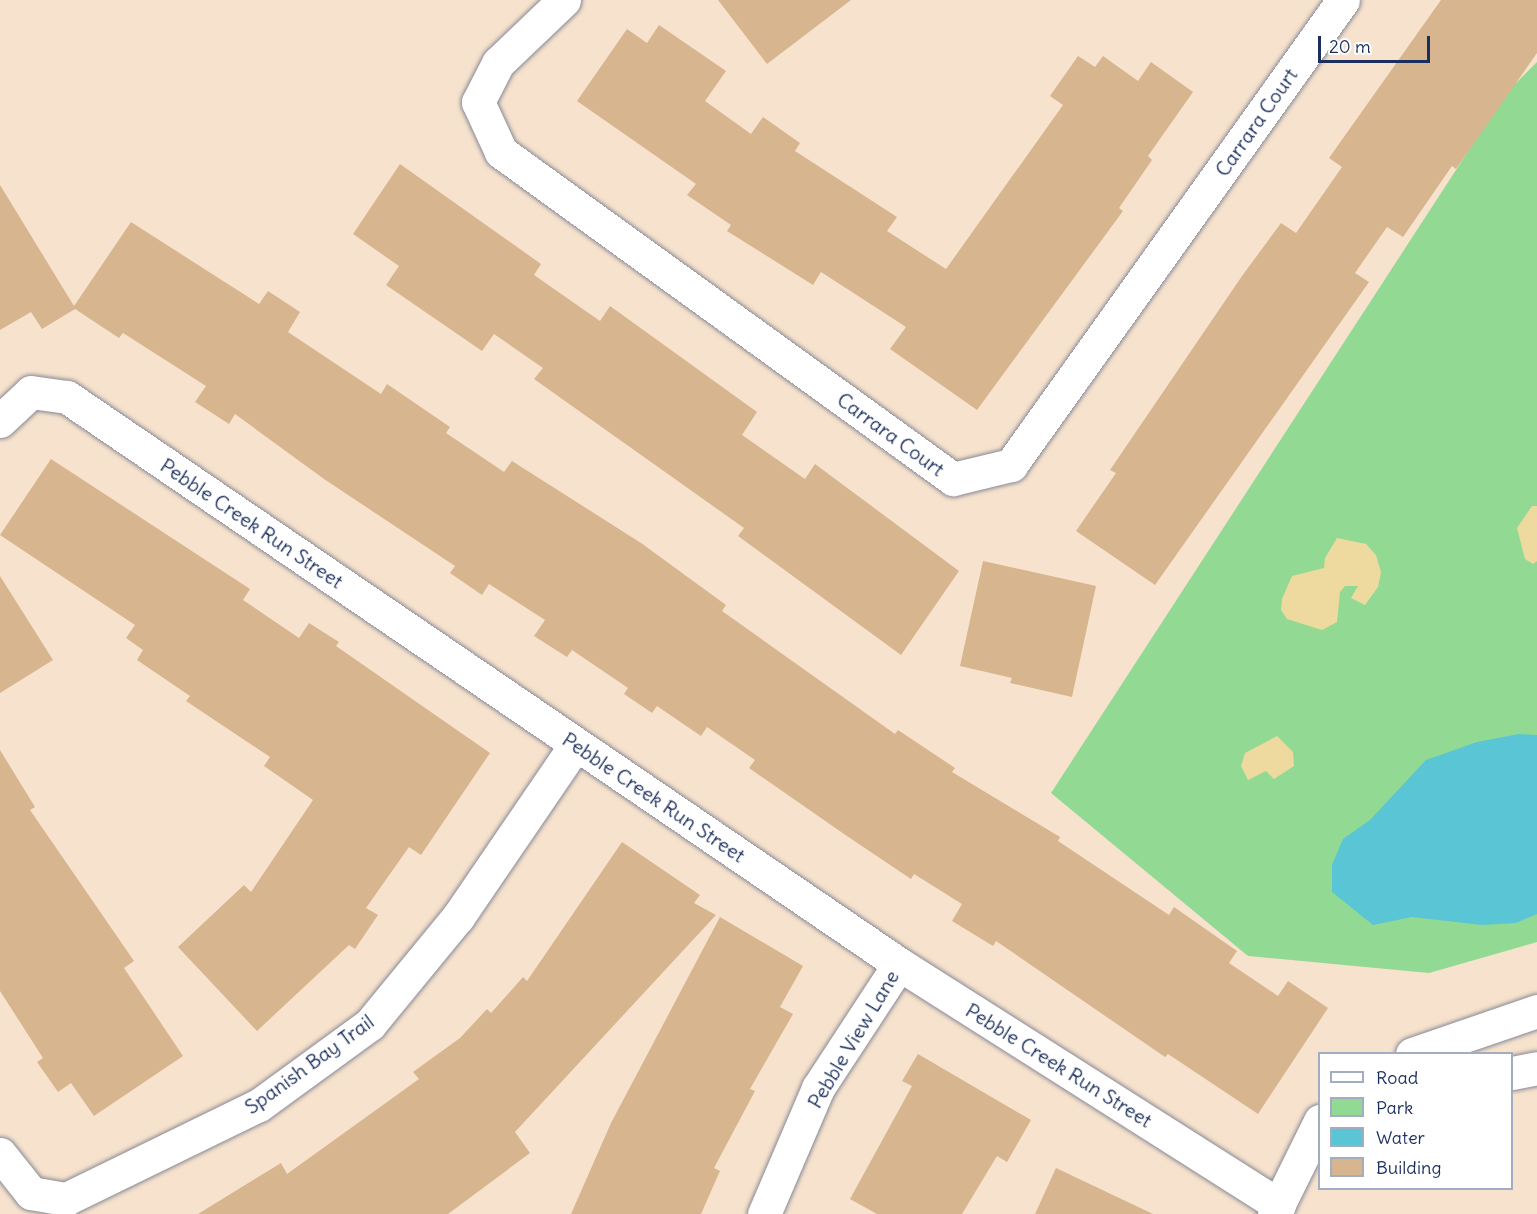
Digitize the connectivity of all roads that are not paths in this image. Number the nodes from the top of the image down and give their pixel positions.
1 (564, 0) edge
2 (1342, 0) edge
3 (0, 421) edge
4 (576, 744) junction
5 (899, 964) junction
6 (1537, 1011) edge
7 (1415, 1052) edge
8 (1537, 1068) edge
9 (1513, 1074) edge
10 (1318, 1125) edge
11 (0, 1154) edge
12 (1318, 1178) edge
13 (1276, 1209) edge
14 (764, 1214) edge

1 - 2 street, Carrara Court
3 - 4 street, Pebble Creek Run Street
4 - 5 street, Pebble Creek Run Street
4 - 11 street, Spanish Bay Trail
5 - 13 street, Pebble Creek Run Street
5 - 14 street, Pebble View Lane
6 - 7 street
8 - 9 street
10 - 13 street
12 - 13 street

